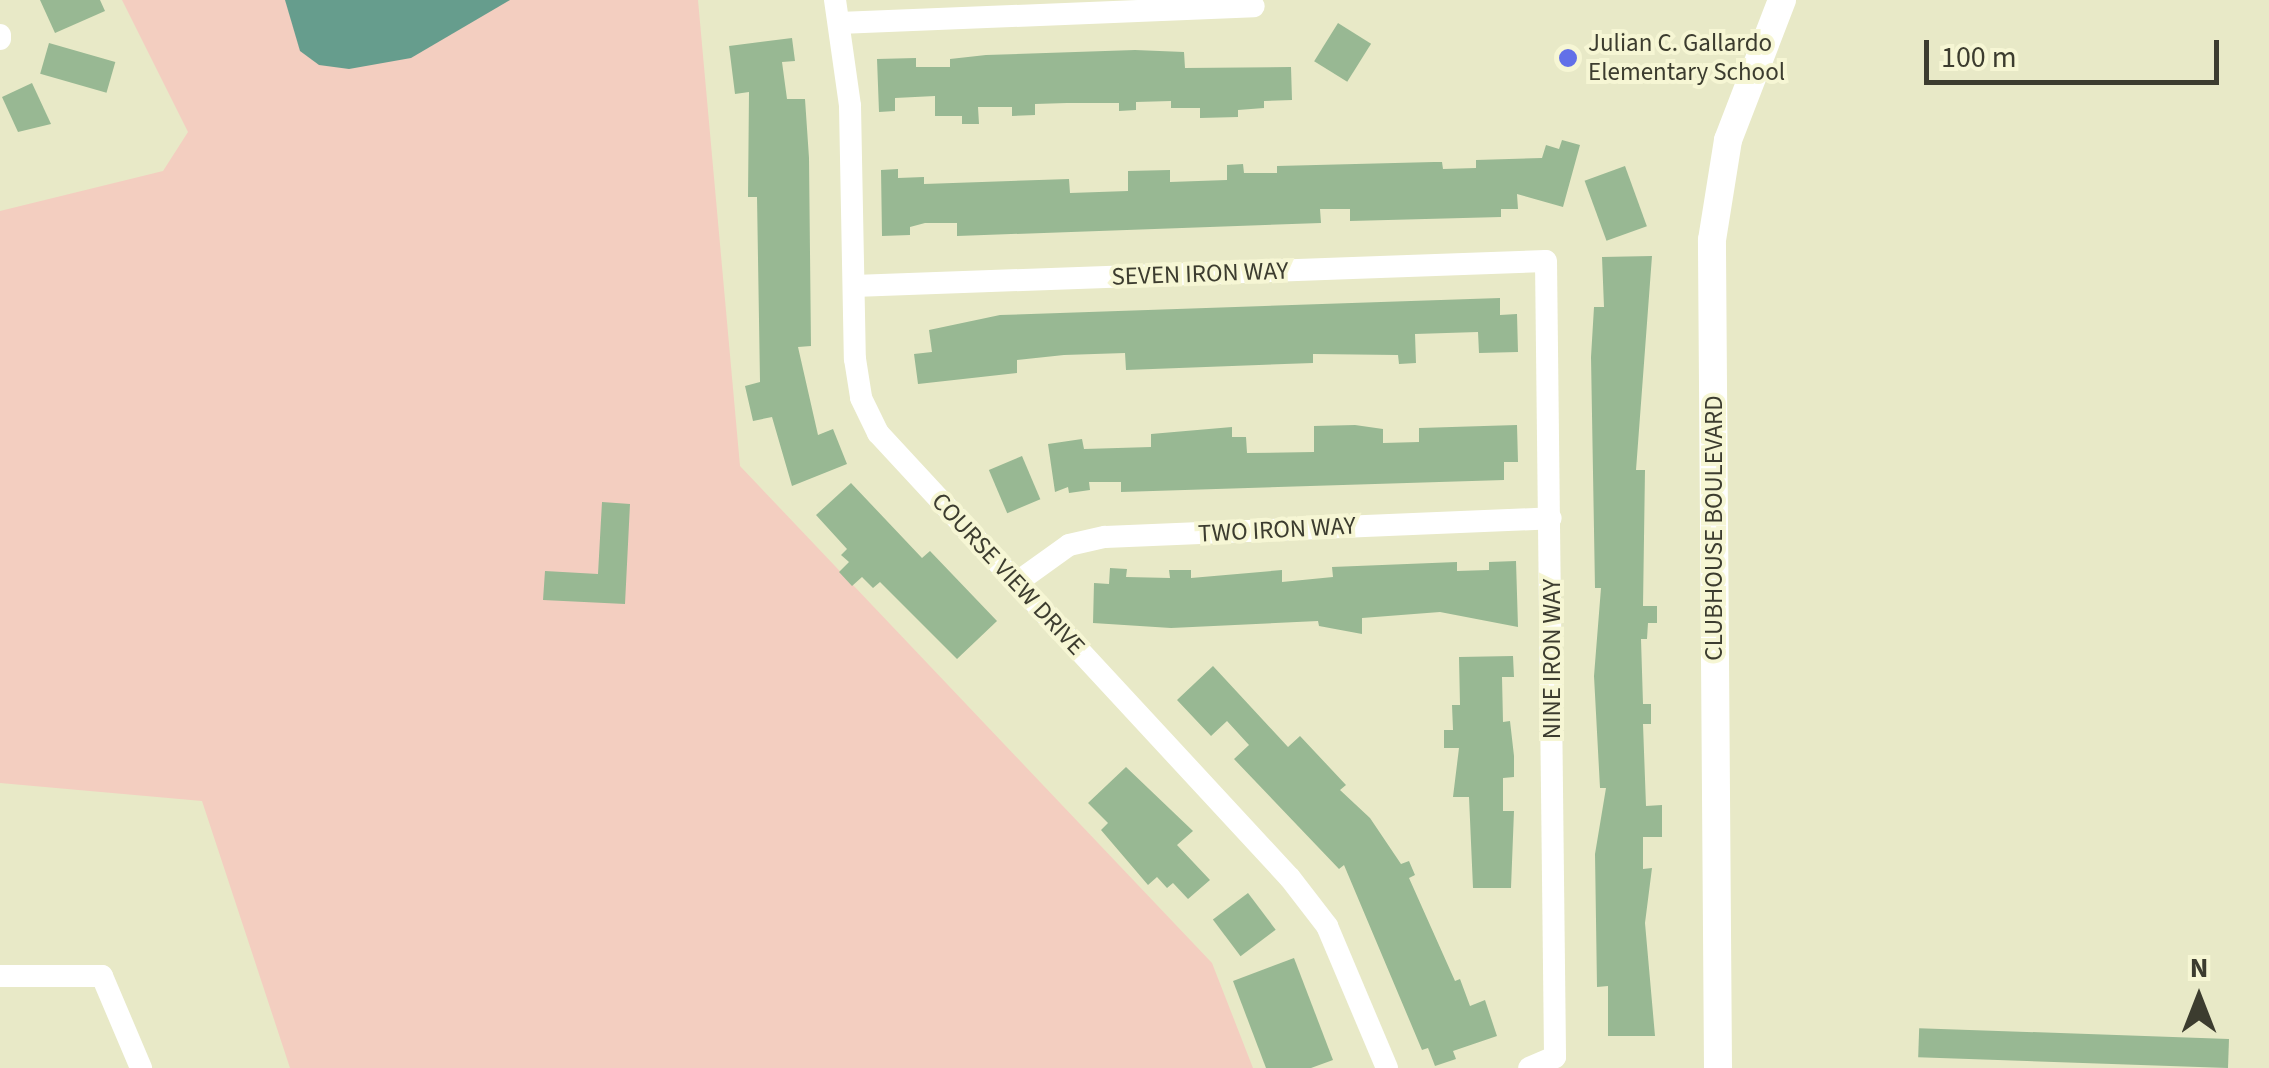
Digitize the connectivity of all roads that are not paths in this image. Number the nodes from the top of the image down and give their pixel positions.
1 (1782, 0) edge
2 (1254, 6) dead end
3 (837, 12) edge
4 (1546, 261) joint
5 (854, 286) junction
6 (1550, 518) junction
7 (1016, 582) junction
8 (0, 976) edge
9 (141, 1068) edge
10 (1388, 1068) edge
11 (1529, 1068) edge
12 (1718, 1068) edge

1 - 12 street, CLUBHOUSE BOULEVARD
2 - 3 street
3 - 5 street, COURSE VIEW DRIVE
4 - 5 street, SEVEN IRON WAY
4 - 6 street, NINE IRON WAY
5 - 7 street, COURSE VIEW DRIVE
6 - 7 street, TWO IRON WAY
6 - 11 street, NINE IRON WAY
7 - 10 street, COURSE VIEW DRIVE
8 - 9 street

